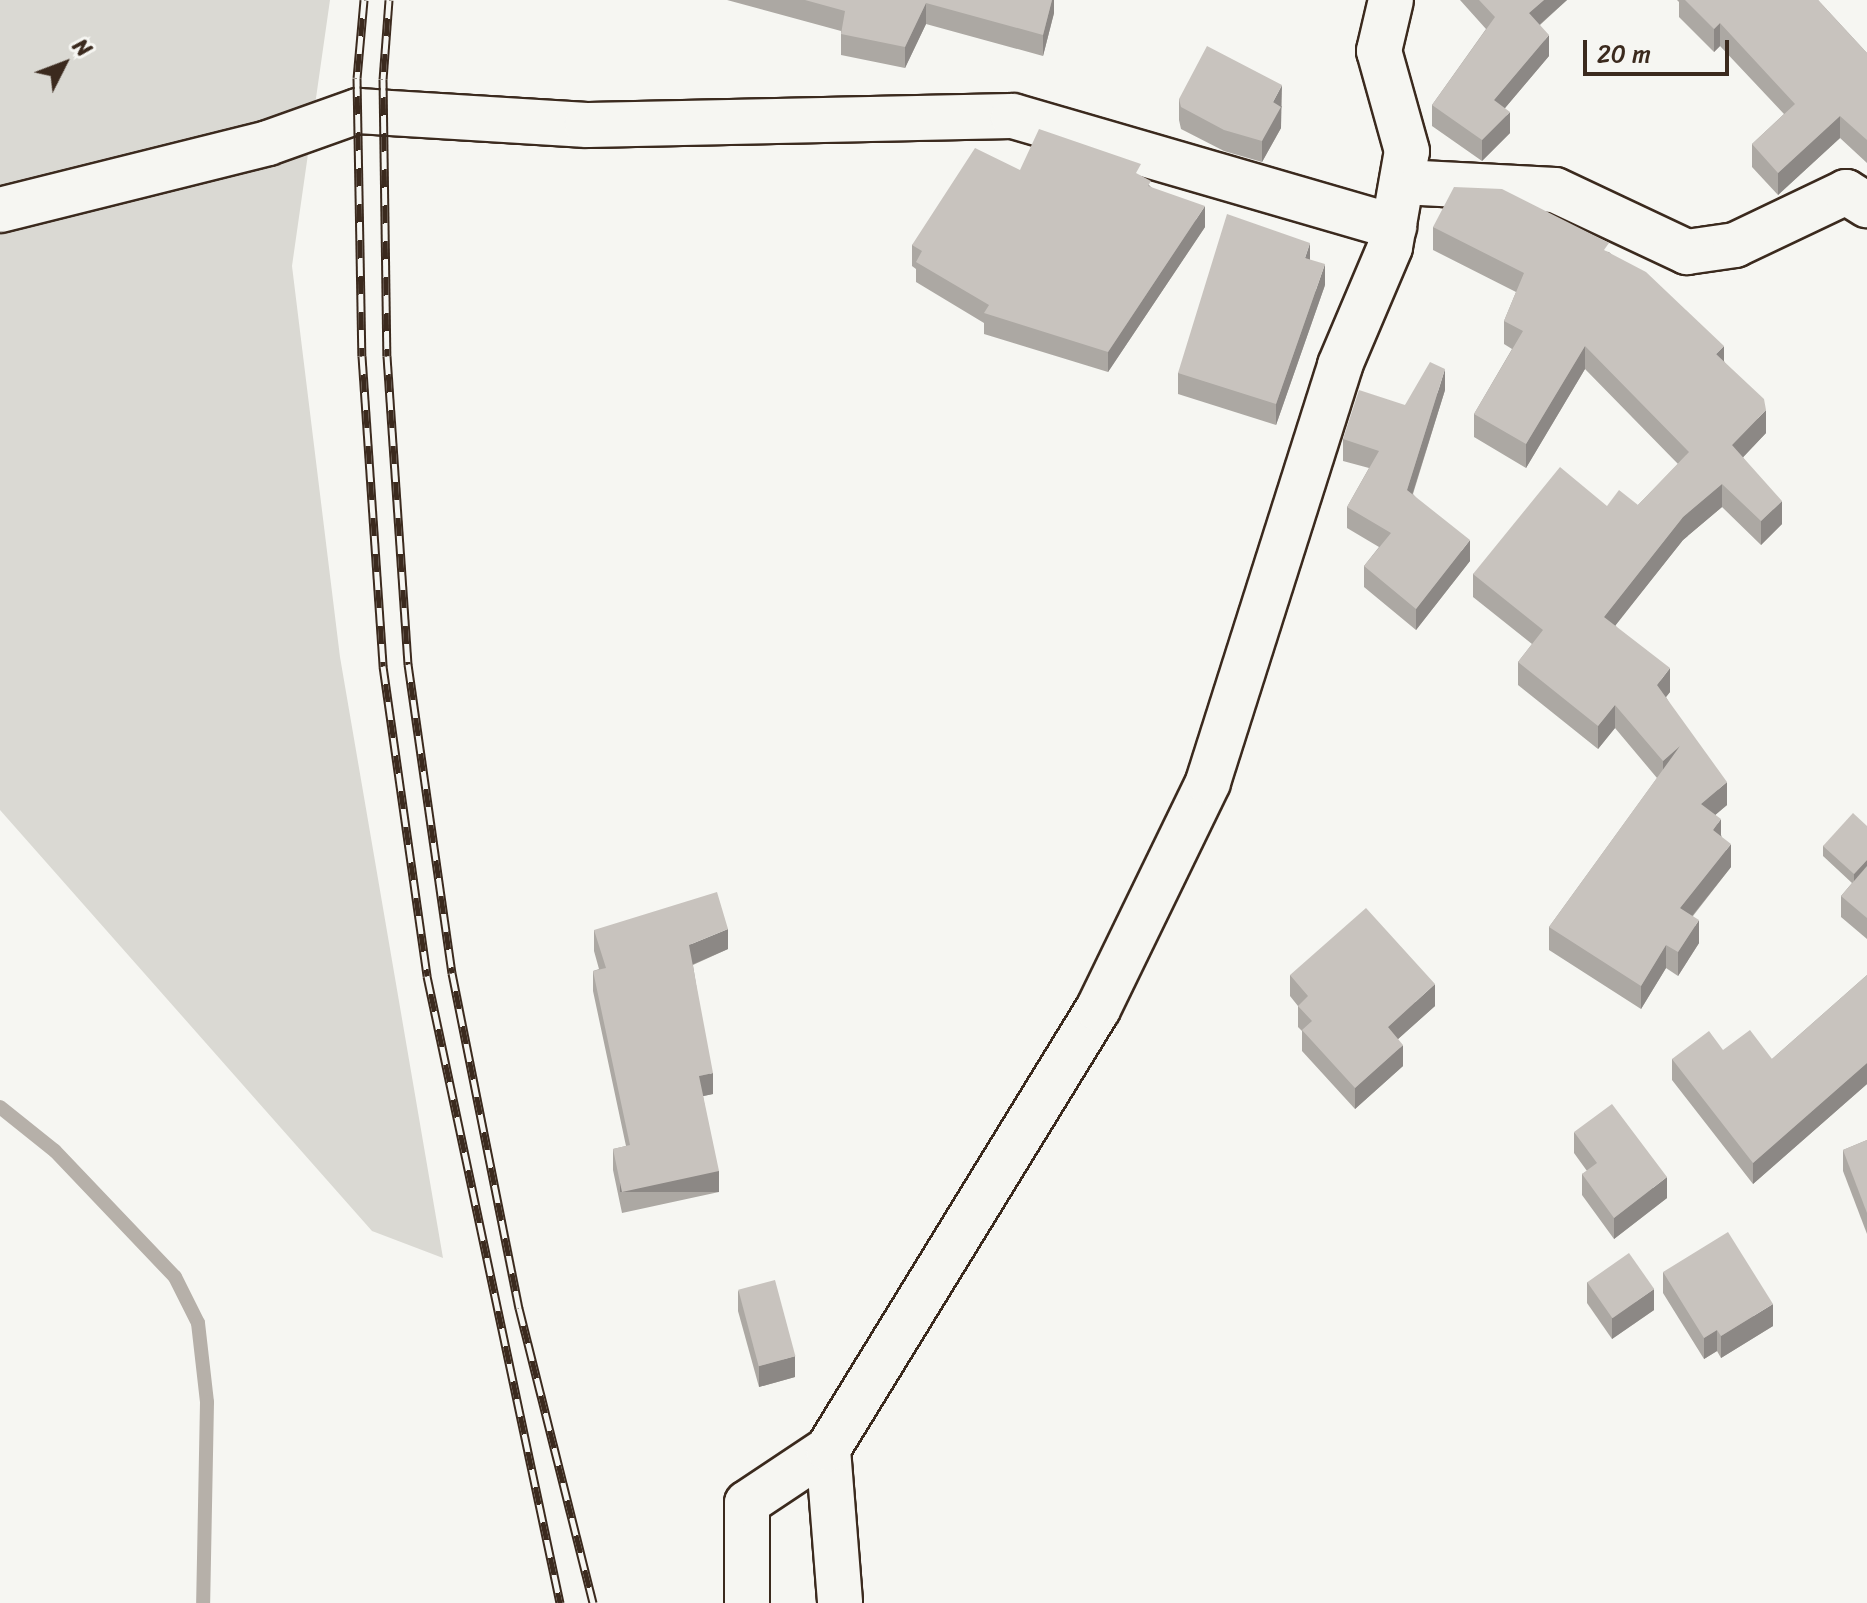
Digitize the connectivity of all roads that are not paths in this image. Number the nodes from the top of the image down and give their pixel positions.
1 (1391, 0) edge
2 (1402, 182) junction
3 (1867, 205) edge
4 (0, 210) edge
5 (1394, 227) junction
6 (828, 1449) junction
7 (747, 1603) edge
8 (840, 1603) edge

1 - 2 street
2 - 3 street
2 - 5 street
4 - 5 street
5 - 6 street
6 - 7 street
6 - 8 street

